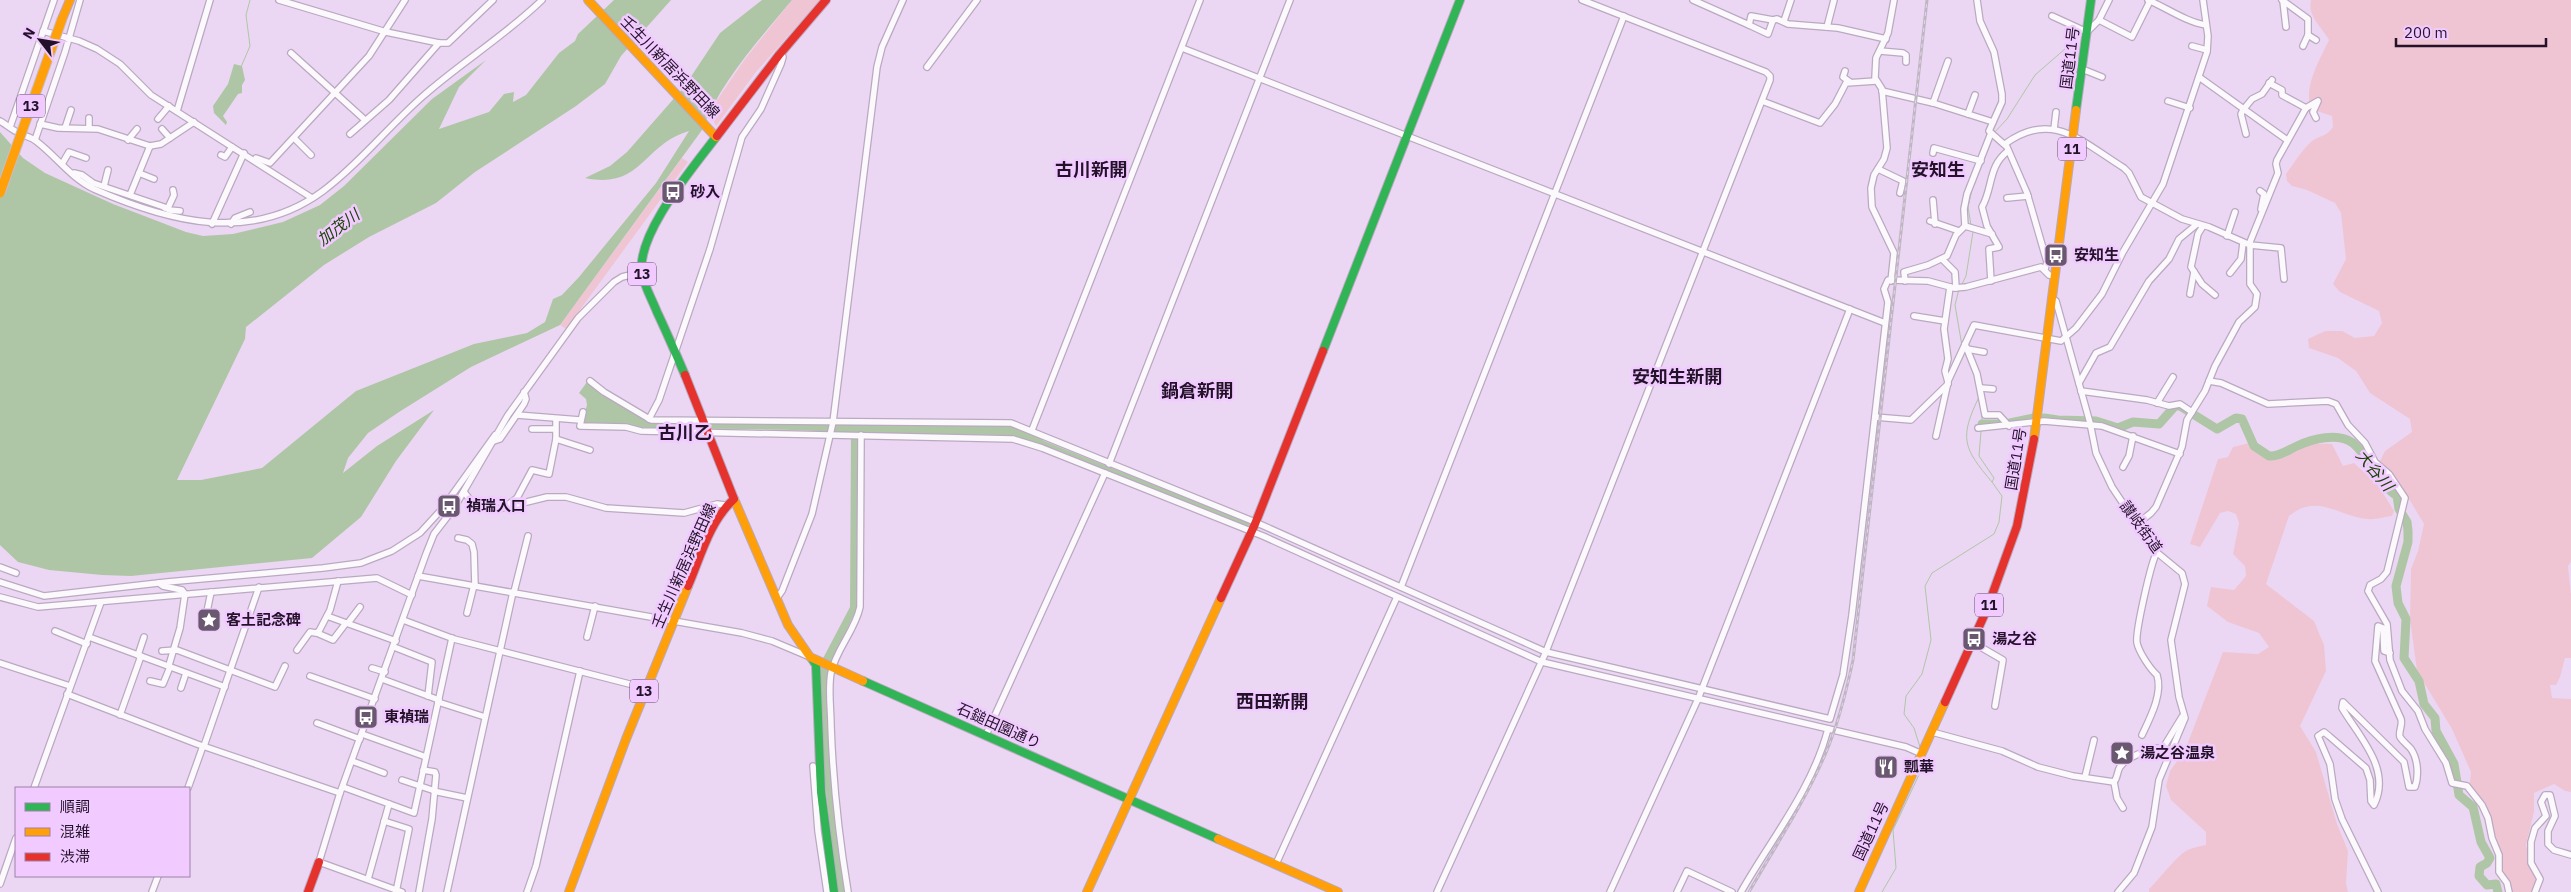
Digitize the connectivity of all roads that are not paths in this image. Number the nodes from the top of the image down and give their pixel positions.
1 (53, 0) edge
2 (69, 0) edge
3 (80, 0) edge
4 (210, 0) edge
5 (279, 0) edge
6 (405, 0) edge
7 (494, 0) edge
8 (542, 0) edge
9 (588, 0) edge
10 (826, 0) edge
11 (903, 0) edge
12 (977, 0) edge
13 (1200, 0) edge
14 (1290, 0) edge
15 (1460, 0) edge
16 (1582, 0) edge
17 (1693, 0) edge
18 (1791, 0) edge
19 (1834, 0) edge
20 (1894, 0) edge
21 (1977, 0) edge
22 (2091, 0) edge
23 (2108, 0) edge
24 (2149, 0) edge
25 (2203, 0) edge
26 (2283, 0) edge
27 (2298, 0) edge
28 (2293, 7) junction
29 (1624, 16) junction
30 (2052, 16) dead end
31 (1773, 20) junction
32 (2099, 20) junction
33 (1784, 21) junction
34 (1749, 25) junction
35 (2206, 25) junction
36 (1827, 27) junction
37 (2286, 27) dead end
38 (43, 30) junction
39 (386, 32) junction
40 (2087, 34) junction
41 (2308, 35) junction
42 (68, 38) junction
43 (1886, 39) junction
44 (2316, 40) dead end
45 (439, 43) junction
46 (2078, 45) dead end
47 (2192, 46) dead end
48 (2304, 46) dead end
49 (1182, 48) junction
50 (2207, 50) junction
51 (1880, 51) junction
52 (292, 53) dead end
53 (780, 53) junction
54 (1948, 61) dead end
55 (1906, 62) dead end
56 (926, 67) dead end
57 (2082, 69) junction
58 (1845, 71) dead end
59 (2102, 77) dead end
60 (2199, 77) junction
61 (1259, 78) junction
62 (1876, 81) junction
63 (1850, 82) junction
64 (1882, 91) junction
65 (335, 93) junction
66 (1975, 95) dead end
67 (1762, 101) junction
68 (2168, 101) dead end
69 (1933, 103) junction
70 (169, 106) junction
71 (2190, 108) junction
72 (2306, 108) junction
73 (71, 110) dead end
74 (2243, 110) junction
75 (177, 111) junction
76 (2056, 112) dead end
77 (1968, 114) junction
78 (89, 118) dead end
79 (2316, 118) dead end
80 (158, 119) dead end
81 (365, 120) junction
82 (0, 121) edge
83 (194, 122) junction
84 (1993, 122) junction
85 (40, 124) junction
86 (10, 127) junction
87 (65, 128) junction
88 (89, 128) junction
89 (137, 129) dead end
90 (162, 129) dead end
91 (2054, 129) junction
92 (1990, 133) junction
93 (350, 134) dead end
94 (715, 134) junction
95 (2246, 134) dead end
96 (1406, 136) junction
97 (2074, 136) junction
98 (170, 138) junction
99 (294, 138) junction
100 (34, 140) junction
101 (128, 140) junction
102 (2287, 140) junction
103 (2005, 144) junction
104 (150, 146) junction
105 (232, 147) junction
106 (2008, 151) junction
107 (1933, 153) dead end
108 (242, 154) junction
109 (221, 155) dead end
110 (311, 155) dead end
111 (86, 158) dead end
112 (1981, 161) junction
113 (62, 164) junction
114 (1878, 169) junction
115 (108, 170) dead end
116 (72, 172) junction
117 (139, 173) junction
118 (154, 179) dead end
119 (104, 186) junction
120 (114, 190) junction
121 (173, 190) dead end
122 (2260, 191) dead end
123 (0, 193) edge
124 (1900, 193) dead end
125 (1555, 194) junction
126 (130, 195) junction
127 (2028, 196) junction
128 (312, 198) junction
129 (2007, 198) dead end
130 (1932, 200) dead end
131 (131, 203) junction
132 (2152, 203) junction
133 (142, 207) junction
134 (166, 208) junction
135 (180, 211) dead end
136 (250, 212) dead end
137 (2235, 212) dead end
138 (2262, 212) junction
139 (212, 224) junction
140 (230, 224) junction
141 (2196, 225) junction
142 (1965, 226) junction
143 (2203, 226) junction
144 (1959, 231) junction
145 (1992, 234) junction
146 (2227, 236) junction
147 (2243, 243) junction
148 (2250, 245) junction
149 (1702, 252) junction
150 (1942, 259) junction
151 (2237, 265) junction
152 (2045, 269) junction
153 (2250, 269) junction
154 (642, 272) junction
155 (2194, 272) junction
156 (2230, 273) dead end
157 (2053, 276) junction
158 (2284, 279) dead end
159 (1991, 280) junction
160 (1891, 281) junction
161 (1905, 281) junction
162 (1950, 287) junction
163 (1956, 288) junction
164 (2190, 294) dead end
165 (2216, 295) dead end
166 (2050, 298) junction
167 (1850, 310) junction
168 (1914, 316) dead end
169 (1945, 321) junction
170 (1885, 323) junction
171 (2066, 336) junction
172 (2046, 339) junction
173 (1966, 347) junction
174 (675, 351) junction
175 (1984, 352) dead end
176 (2174, 377) dead end
177 (590, 381) dead end
178 (2209, 382) junction
179 (1948, 383) junction
180 (2079, 383) junction
181 (1981, 388) junction
182 (1993, 389) dead end
183 (2081, 391) junction
184 (524, 392) junction
185 (2157, 403) junction
186 (582, 412) dead end
187 (2192, 412) junction
188 (517, 415) junction
189 (1874, 417) junction
190 (556, 419) junction
191 (649, 419) junction
192 (580, 420) junction
193 (704, 422) junction
194 (2036, 422) junction
195 (2089, 422) junction
196 (833, 423) junction
197 (2009, 426) junction
198 (1978, 428) dead end
199 (532, 429) dead end
200 (555, 429) junction
201 (499, 430) junction
202 (1032, 430) junction
203 (708, 432) junction
204 (830, 434) junction
205 (861, 435) junction
206 (1936, 436) dead end
207 (2133, 436) junction
208 (556, 439) junction
209 (494, 442) junction
210 (590, 450) dead end
211 (2180, 454) junction
212 (1109, 464) junction
213 (2123, 467) dead end
214 (1105, 473) junction
215 (464, 492) junction
216 (734, 498) junction
217 (725, 505) junction
218 (506, 507) junction
219 (2138, 524) junction
220 (1253, 527) junction
221 (528, 536) dead end
222 (458, 538) dead end
223 (2157, 552) junction
224 (0, 567) edge
225 (16, 573) dead end
226 (418, 576) junction
227 (338, 581) junction
228 (0, 582) edge
229 (159, 583) junction
230 (474, 586) junction
231 (260, 587) junction
232 (1401, 587) junction
233 (211, 592) junction
234 (514, 592) junction
235 (185, 594) junction
236 (412, 595) junction
237 (0, 597) edge
238 (1397, 597) junction
239 (777, 598) junction
240 (101, 602) junction
241 (596, 606) junction
242 (360, 607) dead end
243 (467, 613) dead end
244 (327, 616) junction
245 (403, 620) junction
246 (673, 621) junction
247 (347, 623) junction
248 (204, 626) dead end
249 (55, 631) dead end
250 (317, 633) junction
251 (89, 637) junction
252 (144, 637) dead end
253 (587, 637) dead end
254 (452, 638) junction
255 (1972, 642) junction
256 (87, 644) junction
257 (395, 644) junction
258 (175, 649) junction
259 (297, 650) dead end
260 (500, 650) junction
261 (162, 651) dead end
262 (2390, 653) junction
263 (140, 655) junction
264 (810, 657) junction
265 (1544, 657) junction
266 (0, 662) edge
267 (170, 666) junction
268 (285, 666) dead end
269 (833, 667) junction
270 (372, 668) dead end
271 (231, 670) junction
272 (580, 671) junction
273 (186, 673) junction
274 (310, 676) dead end
275 (384, 676) junction
276 (150, 681) dead end
277 (70, 686) junction
278 (225, 687) junction
279 (181, 688) dead end
280 (645, 688) junction
281 (67, 694) junction
282 (1700, 694) junction
283 (428, 696) junction
284 (375, 700) junction
285 (438, 701) junction
286 (1995, 706) dead end
287 (2184, 714) junction
288 (120, 715) junction
289 (485, 717) junction
290 (317, 723) dead end
291 (1828, 729) junction
292 (1932, 732) junction
293 (986, 735) junction
294 (2142, 735) dead end
295 (361, 737) junction
296 (2094, 740) dead end
297 (204, 746) junction
298 (1922, 754) junction
299 (426, 757) junction
300 (352, 761) junction
301 (813, 766) dead end
302 (423, 770) junction
303 (384, 773) dead end
304 (2085, 777) junction
305 (402, 780) dead end
306 (2114, 782) junction
307 (420, 786) junction
308 (34, 787) edge
309 (188, 787) edge
310 (341, 790) junction
311 (435, 791) junction
312 (467, 798) junction
313 (1130, 800) junction
314 (389, 804) junction
315 (2123, 808) dead end
316 (384, 821) junction
317 (15, 841) edge
318 (2571, 855) edge
319 (319, 862) junction
320 (1276, 864) junction
321 (158, 877) edge
322 (368, 879) junction
323 (0, 884) edge
324 (398, 891) edge
325 (152, 892) edge
326 (308, 892) edge
327 (419, 892) edge
328 (447, 892) edge
329 (527, 892) edge
330 (568, 892) edge
331 (827, 892) edge
332 (834, 892) edge
333 (848, 892) edge
334 (1088, 892) edge
335 (1338, 892) edge
336 (1437, 892) edge
337 (1610, 892) edge
338 (1677, 892) edge
339 (1732, 892) edge
340 (1741, 892) edge
341 (1859, 892) edge
342 (2118, 892) edge
343 (2378, 892) edge
344 (2509, 892) edge
345 (2535, 892) edge

1 - 38 street
2 - 123 main road, 13, bridge
3 - 42 street
4 - 75 street
5 - 39 street
6 - 39 street
7 - 45 street
8 - 128 street
9 - 94 main road, 壬生川新居浜野田線
10 - 53 main road
11 - 196 street
12 - 56 street
13 - 49 street
14 - 61 street
15 - 96 main road
16 - 29 street
17 - 34 street
18 - 33 street
19 - 36 street
20 - 43 street
21 - 84 street
22 - 40 main road, 国道11号 / 11
23 - 32 street
24 - 32 street
24 - 35 street
25 - 35 street
26 - 28 street
26 - 37 street
27 - 28 street
28 - 41 street
29 - 67 street
29 - 125 street
30 - 40 street
31 - 33 street
31 - 34 street
31 - 34 street
32 - 40 street
33 - 36 street
35 - 50 street
36 - 43 street
38 - 42 street
38 - 86 street
39 - 45 street
39 - 65 street
40 - 46 street
40 - 57 main road, 国道11号 / 11
41 - 44 street
41 - 48 street
42 - 70 street
42 - 85 street
43 - 51 street
45 - 81 street
47 - 50 street
49 - 61 street
49 - 202 street
50 - 60 street
51 - 55 street
51 - 62 street
52 - 65 street
53 - 94 main road
53 - 174 street
54 - 69 street
57 - 59 street
57 - 97 main road, 国道11号 / 11
58 - 63 street
60 - 71 street
60 - 74 street
61 - 96 street
61 - 212 street
62 - 63 street
62 - 64 street
63 - 67 street
64 - 69 street
64 - 114 street
65 - 81 street
65 - 99 street
66 - 77 street
67 - 149 street
68 - 71 street
69 - 77 street
70 - 75 street
70 - 80 street
71 - 132 street
72 - 74 street
72 - 79 street
72 - 102 street
73 - 87 street
74 - 95 street
74 - 102 street
75 - 83 street
76 - 91 street
77 - 84 street
78 - 88 street
81 - 93 street
82 - 86 street
83 - 98 street
83 - 105 street
84 - 92 street
85 - 87 street
85 - 100 street
86 - 100 street
87 - 88 street
88 - 101 street
89 - 101 street
90 - 98 street
91 - 97 street
91 - 103 street
92 - 103 street
92 - 112 street
94 - 154 main road, 壬生川新居浜野田線 / 13
96 - 125 street
96 - 220 main road
97 - 132 street
97 - 157 main road, 国道11号 / 11
98 - 104 street
99 - 108 street
99 - 110 street
100 - 113 street
101 - 104 street
102 - 138 street
103 - 106 street
104 - 117 street
105 - 108 street
105 - 109 street
106 - 127 street
106 - 145 street
107 - 112 street
108 - 128 street
108 - 139 street
111 - 113 street
112 - 142 street
113 - 116 street
114 - 124 street
114 - 160 street
115 - 119 street
116 - 119 street
116 - 131 street
117 - 118 street
117 - 126 street
119 - 120 street
120 - 126 street
120 - 131 street
121 - 134 street
122 - 138 street
125 - 149 street
125 - 232 street
126 - 134 street
127 - 129 street
127 - 152 street
128 - 140 street
130 - 144 street
131 - 133 street
132 - 141 street
132 - 171 street
133 - 134 street
133 - 139 street
134 - 135 street
136 - 140 street
137 - 146 street
138 - 148 street
139 - 140 street
141 - 143 street
141 - 180 street
142 - 144 street
142 - 145 street
143 - 146 street
143 - 155 street
144 - 150 street
145 - 159 street
146 - 147 street
147 - 148 street
147 - 151 street
148 - 153 street
148 - 158 street
149 - 167 street
149 - 265 street
150 - 161 street
150 - 163 street
151 - 153 street
151 - 156 street
152 - 157 street
152 - 159 street
153 - 178 street
154 - 174 main road, 壬生川新居浜野田線 / 13
154 - 184 street
155 - 164 street
155 - 165 street
157 - 166 main road, 国道11号 / 11
159 - 163 street
160 - 161 street
160 - 170 street
161 - 162 street
162 - 163 street
162 - 169 street
166 - 171 street, 讃岐街道
166 - 172 main road, 国道11号 / 11
167 - 170 street
167 - 282 street
168 - 169 street
169 - 179 street
170 - 189 street
171 - 172 street
171 - 180 street, 讃岐街道
172 - 173 street
172 - 194 main road, 国道11号 / 11
173 - 175 street
173 - 179 street
173 - 181 street
174 - 191 street
174 - 193 main road, 壬生川新居浜野田線 / 13
176 - 185 street
177 - 191 street
178 - 187 street
178 - 262 street
179 - 189 street
179 - 206 street
180 - 183 street, 讃岐街道
181 - 182 street
181 - 197 street
183 - 185 street
183 - 195 street, 讃岐街道
184 - 188 street
184 - 201 street
185 - 187 street
186 - 192 street
187 - 211 street
188 - 190 street
188 - 209 street
189 - 282 street
190 - 192 street
190 - 200 street
191 - 193 street
192 - 203 street
193 - 196 street
193 - 203 main road, 壬生川新居浜野田線 / 13
194 - 195 street
194 - 197 street
194 - 255 main road, 国道11号 / 11
195 - 207 street
195 - 219 street, 讃岐街道
196 - 202 street
196 - 204 street
197 - 198 street
199 - 200 street
200 - 208 street
201 - 209 street
201 - 229 street
202 - 212 street
203 - 204 street
203 - 216 main road, 壬生川新居浜野田線 / 13
204 - 205 street
204 - 239 street
205 - 214 street
205 - 269 street
207 - 211 street
207 - 213 street
208 - 210 street
208 - 218 street
209 - 215 street
211 - 219 street
212 - 220 street
214 - 220 street
214 - 293 street
215 - 218 street
215 - 226 street
216 - 217 main road, 壬生川新居浜野田線 / 13
216 - 239 main road
217 - 218 street
217 - 246 main road, 壬生川新居浜野田線 / 13
219 - 223 street, 讃岐街道
220 - 232 street
220 - 238 street
220 - 313 main road
221 - 234 street
222 - 230 street
223 - 287 street, 讃岐街道
223 - 294 street
224 - 225 street
226 - 230 street
226 - 236 street
227 - 231 street
227 - 236 street
227 - 244 street
228 - 229 street
229 - 235 street
230 - 234 street
230 - 243 street
231 - 233 street
231 - 271 street
232 - 265 street
233 - 235 street
233 - 248 street
234 - 241 street
234 - 260 street
235 - 240 street
235 - 258 street
236 - 245 street
237 - 240 street
238 - 265 street
238 - 320 street
239 - 264 main road
240 - 251 street
241 - 246 street
241 - 253 street
242 - 247 street
244 - 247 street
244 - 250 street
245 - 254 street
245 - 257 street
246 - 264 street
246 - 280 main road, 壬生川新居浜野田線 / 13
247 - 250 street
247 - 257 street
249 - 256 street
250 - 259 street
251 - 256 street
251 - 263 street
252 - 263 street
254 - 260 street
254 - 285 street
255 - 286 street
255 - 292 main road, 国道11号 / 11
256 - 277 street
257 - 275 street
257 - 283 street
258 - 261 street
258 - 267 street
258 - 271 street
260 - 272 street
260 - 289 street
262 - 343 street
262 - 344 street
263 - 267 street
263 - 288 street
264 - 269 main road, 石鎚田園通り
264 - 332 main road
265 - 282 street
265 - 282 street
265 - 336 street
266 - 277 street
267 - 273 street
267 - 276 street
268 - 271 street
269 - 293 main road, 石鎚田園通り
269 - 333 street
270 - 275 street
271 - 278 street
272 - 280 street
272 - 329 street
273 - 278 street
273 - 279 street
274 - 284 street
275 - 283 street
275 - 284 street
277 - 281 street
278 - 297 street
280 - 330 main road, 壬生川新居浜野田線 / 13
281 - 288 street
281 - 308 street
282 - 291 street
282 - 337 street
283 - 285 street
284 - 295 street
285 - 289 street
285 - 299 street
287 - 306 street
287 - 342 street, 讃岐街道
288 - 297 street
289 - 312 street
290 - 295 street
291 - 298 street
291 - 340 street
292 - 298 main road, 国道11号 / 11
292 - 304 street
293 - 313 main road, 石鎚田園通り
295 - 299 street
295 - 300 street
296 - 304 street
297 - 309 street
297 - 310 street
298 - 341 main road, 国道11号 / 11
299 - 302 street
300 - 303 street
300 - 310 street
301 - 331 street
302 - 307 street
302 - 311 street
304 - 306 street
305 - 307 street
306 - 315 street
307 - 311 street
307 - 314 street
310 - 314 street
310 - 319 street
311 - 312 street
311 - 327 street
312 - 328 street
313 - 320 main road, 石鎚田園通り
313 - 334 main road
314 - 316 street
316 - 322 street
316 - 324 street
317 - 323 street
318 - 345 street
319 - 322 street
319 - 326 main road
320 - 335 main road, 石鎚田園通り
321 - 325 street
322 - 324 street
338 - 339 street

